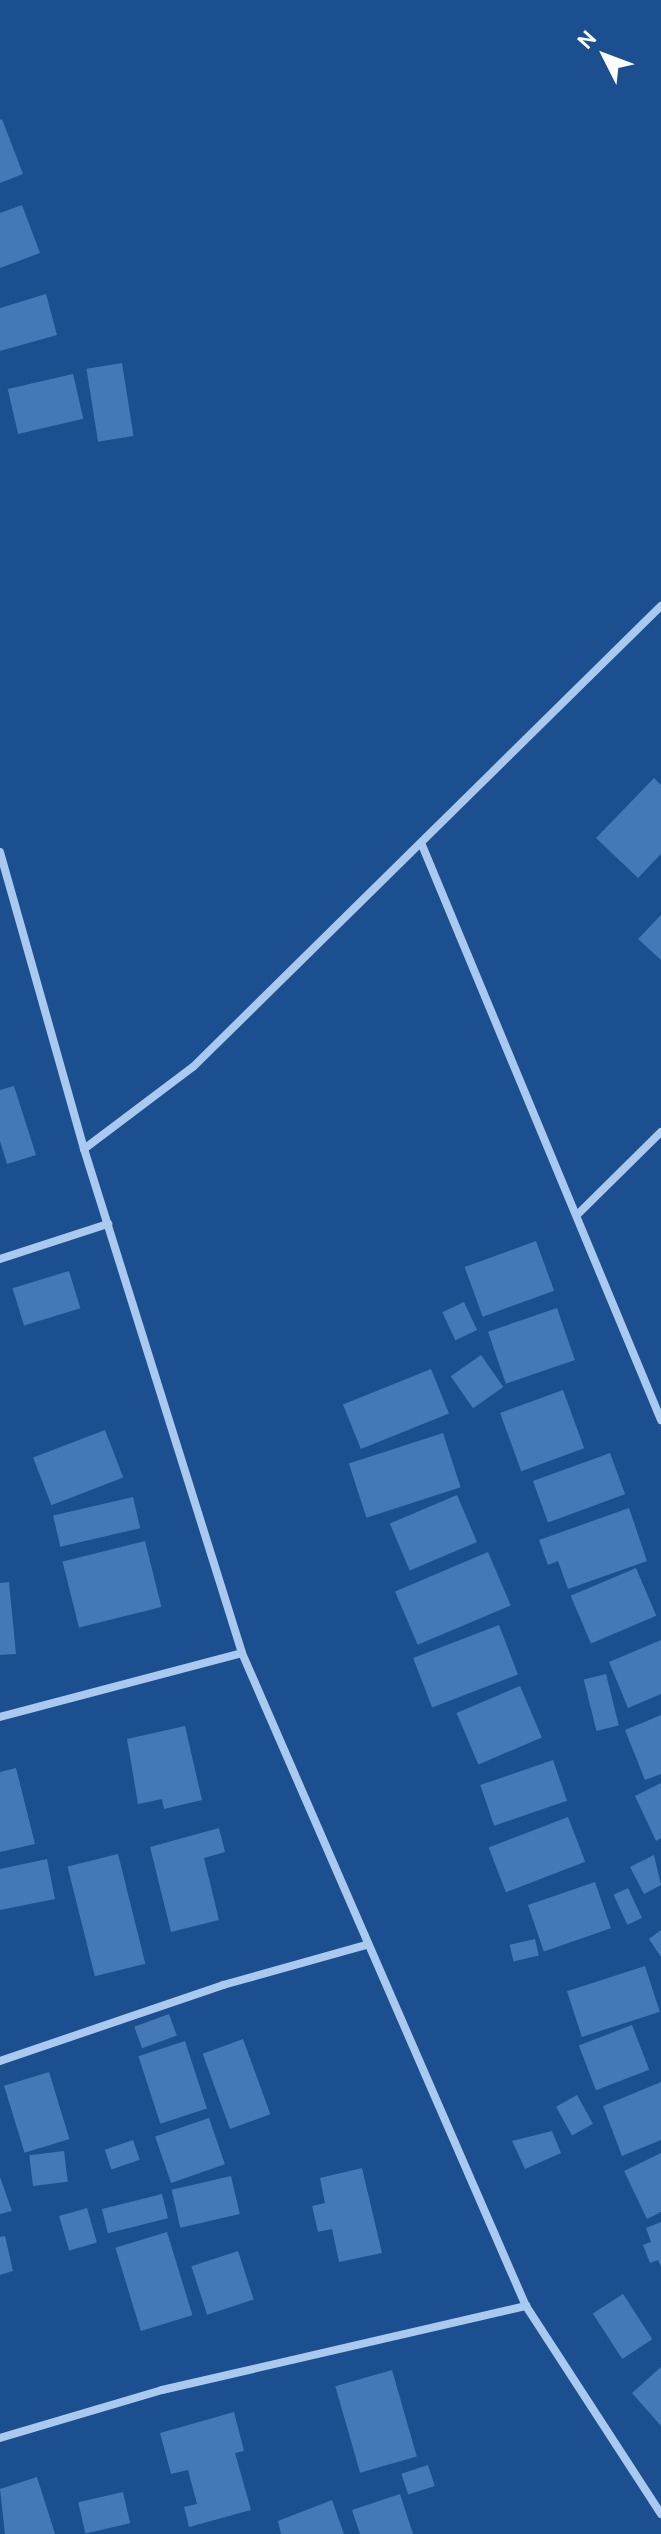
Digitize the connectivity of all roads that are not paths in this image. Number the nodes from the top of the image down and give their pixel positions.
1 (661, 606) edge
2 (422, 845) junction
3 (0, 852) edge
4 (4, 879) edge
5 (661, 1132) edge
6 (84, 1149) junction
7 (577, 1215) junction
8 (108, 1224) junction
9 (0, 1259) edge
10 (661, 1420) edge
11 (242, 1653) junction
12 (0, 1717) edge
13 (366, 1945) junction
14 (0, 2061) edge
15 (526, 2306) junction
16 (0, 2438) edge
17 (661, 2514) edge

1 - 2 street
2 - 6 street
2 - 7 street
3 - 4 street
4 - 6 street
5 - 7 street
6 - 8 street
7 - 10 street
8 - 9 street
8 - 11 street
11 - 12 street
11 - 13 street
13 - 14 street
13 - 15 street
15 - 16 street
15 - 17 street

